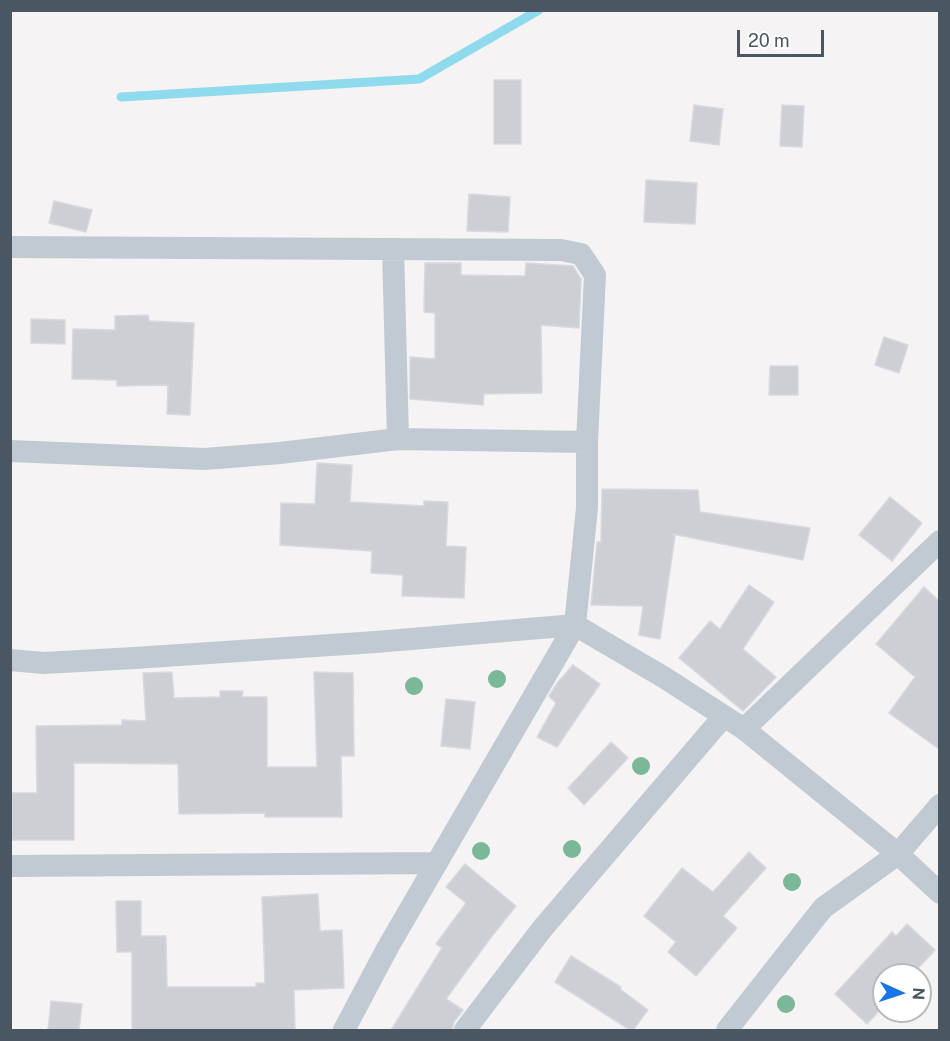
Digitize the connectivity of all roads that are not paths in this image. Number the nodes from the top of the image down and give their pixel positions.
1 (10, 247) edge
2 (393, 249) junction
3 (398, 439) junction
4 (587, 442) junction
5 (10, 451) edge
6 (939, 541) edge
7 (575, 625) junction
8 (10, 660) edge
9 (724, 716) junction
10 (744, 729) junction
11 (939, 806) edge
12 (898, 854) junction
13 (436, 863) junction
14 (10, 866) edge
15 (939, 893) edge
16 (344, 1030) edge
17 (465, 1030) edge
18 (727, 1030) edge

1 - 2 street
2 - 3 street
2 - 4 street
3 - 4 street
3 - 5 street
4 - 7 street
6 - 10 street
7 - 8 street
7 - 9 street
7 - 13 street
9 - 10 street
9 - 17 street
10 - 12 street
11 - 12 street
12 - 15 street
12 - 18 street
13 - 14 street
13 - 16 street

